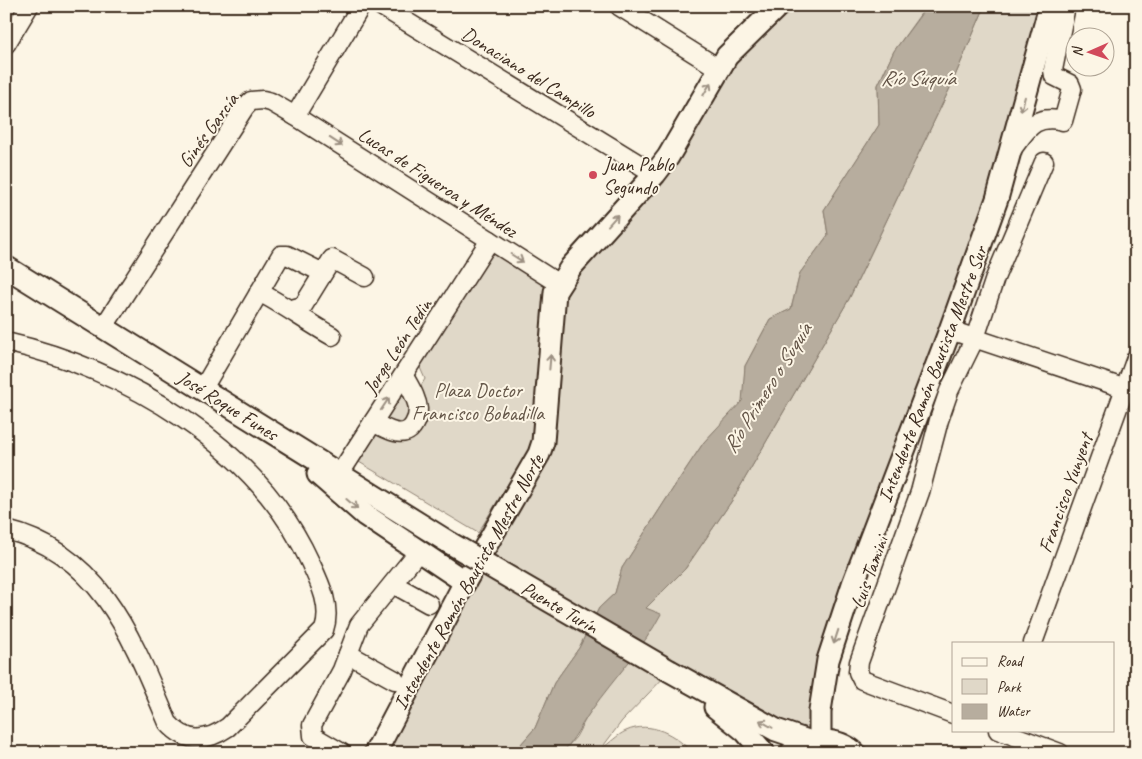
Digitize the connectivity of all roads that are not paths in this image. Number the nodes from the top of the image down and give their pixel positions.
1 (29, 6) edge
2 (361, 6) edge
3 (380, 6) edge
4 (619, 6) edge
5 (778, 6) edge
6 (1050, 6) edge
7 (1066, 6) edge
8 (6, 44) edge
9 (1039, 46) junction
10 (718, 68) junction
11 (1071, 96) junction
12 (295, 116) junction
13 (1010, 152) junction
14 (1044, 162) dead end
15 (655, 174) junction
16 (490, 240) junction
17 (6, 267) edge
18 (323, 272) junction
19 (365, 277) dead end
20 (559, 284) junction
21 (259, 292) junction
22 (292, 309) junction
23 (103, 328) junction
24 (950, 330) junction
25 (332, 336) dead end
26 (975, 338) junction
27 (6, 342) edge
28 (1136, 358) edge
29 (404, 376) junction
30 (202, 390) junction
31 (1131, 390) edge
32 (373, 422) junction
33 (262, 426) junction
34 (339, 475) junction
35 (6, 530) edge
36 (450, 543) joint
37 (419, 551) junction
38 (465, 582) junction
39 (393, 584) junction
40 (429, 604) dead end
41 (1033, 642) edge
42 (348, 654) junction
43 (670, 671) junction
44 (395, 680) dead end
45 (952, 714) edge
46 (1003, 732) edge
47 (816, 741) junction
48 (342, 753) edge
49 (375, 753) edge
50 (764, 753) edge
51 (791, 753) edge
52 (855, 753) edge
53 (1060, 753) edge

1 - 8 street
2 - 12 street
3 - 15 street, Donaciano del Campillo
4 - 10 street
5 - 10 main road, Intendente Ramón Bautista Mestre Norte
6 - 9 main road, Intendente Ramón Bautista Mestre Sur
7 - 11 street
9 - 11 street
9 -> 13 main road, Intendente Ramón Bautista Mestre Sur
15 -> 10 main road, Intendente Ramón Bautista Mestre Norte
11 - 13 street
12 -> 16 street, Lucas de Figueroa y Méndez
12 - 23 street, Ginés García
13 - 24 main road, Intendente Ramón Bautista Mestre Sur
14 - 26 street, Luis Tamini
20 -> 15 main road, Intendente Ramón Bautista Mestre Norte
16 -> 20 street, Lucas de Figueroa y Méndez
16 - 29 street, Jorge León Tedin
17 - 23 main road, José Roque Funes
18 - 19 street
18 - 21 street
18 - 22 street
38 -> 20 main road, Intendente Ramón Bautista Mestre Norte
21 - 22 street
21 - 30 street
22 - 25 street
23 - 30 main road, José Roque Funes
24 - 26 street
24 -> 47 main road, Intendente Ramón Bautista Mestre Sur
26 - 31 street
26 - 45 street, Luis Tamini
27 - 35 street
28 - 31 street, Francisco Yunyent
32 -> 29 street, Jorge León Tedin
29 - 32 street
30 - 33 main road, José Roque Funes
31 - 41 street, Francisco Yunyent
32 - 34 street, Jorge León Tedin
33 - 34 main road, José Roque Funes
33 -> 37 main road
34 - 36 main road, José Roque Funes
36 - 43 main road, Puente Turín, bridge
37 - 38 main road
37 - 39 street
38 - 49 main road, Intendente Ramón Bautista Mestre Norte
39 - 40 street
39 - 42 street
42 - 44 street
42 - 48 street
47 -> 43 main road, Puente Turín
43 - 50 main road, Puente Turín
46 - 53 street
47 - 51 main road
47 - 52 main road, Puente Turín

